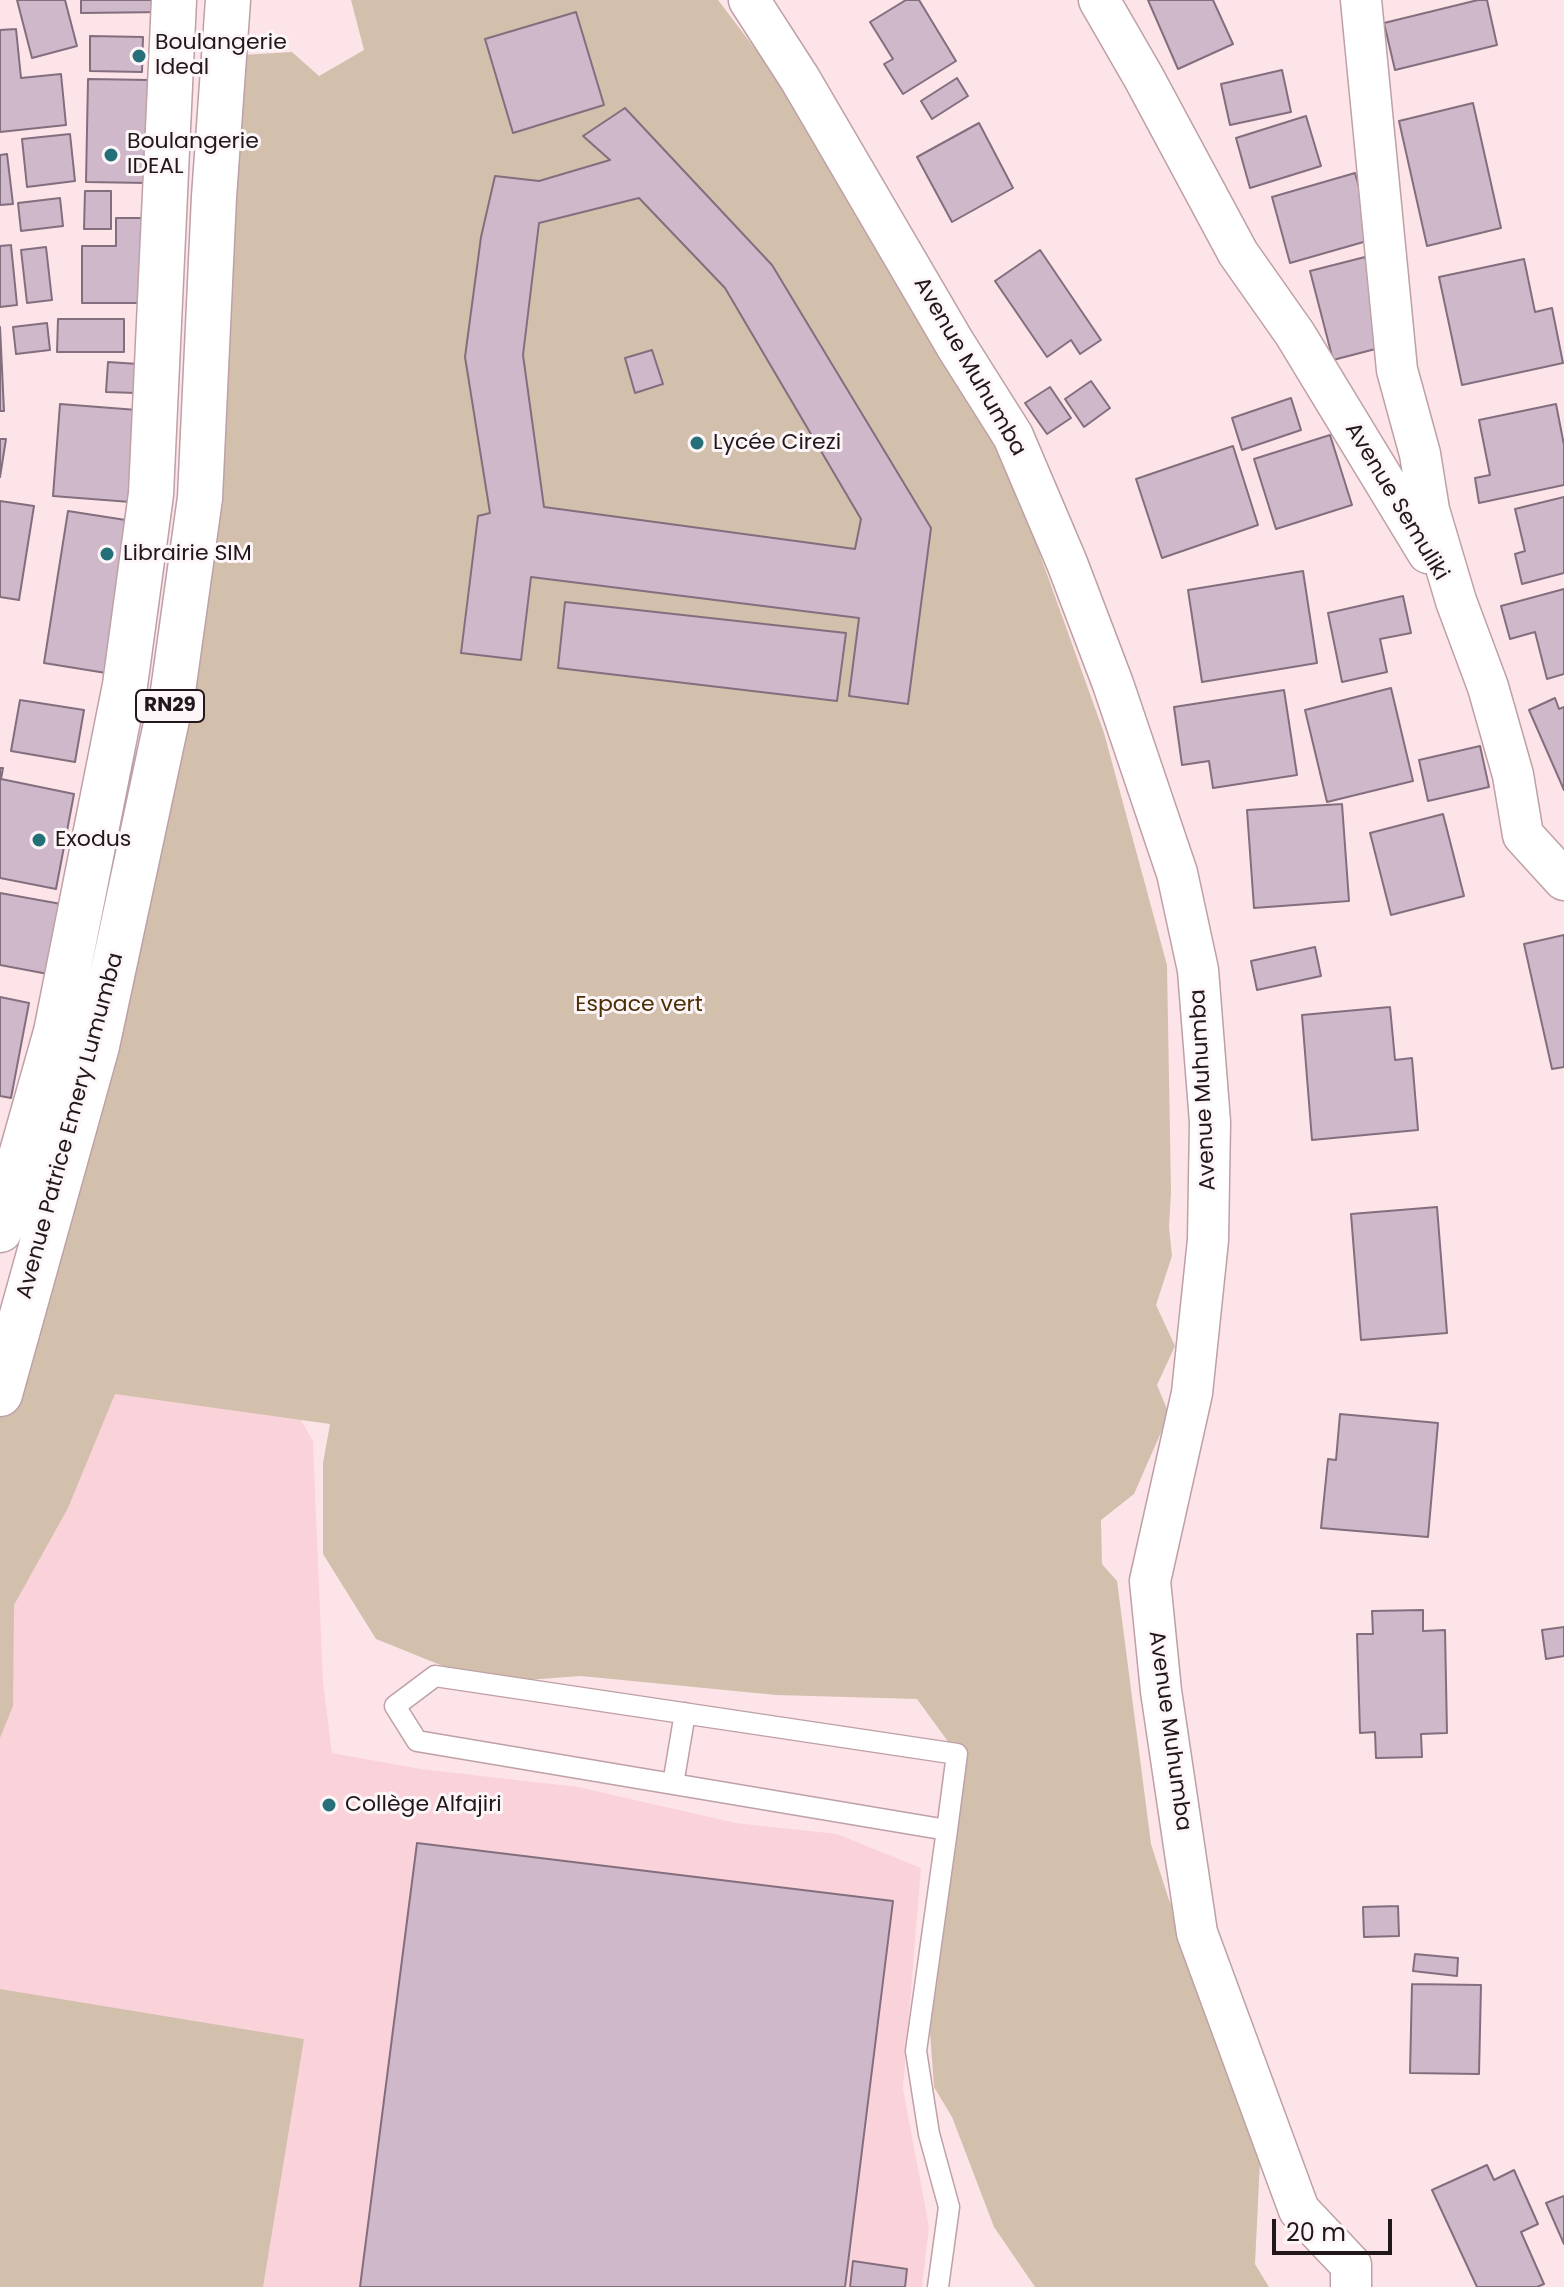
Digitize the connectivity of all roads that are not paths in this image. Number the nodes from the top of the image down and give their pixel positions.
1 (749, 0) edge
2 (1099, 0) edge
3 (1361, 0) edge
4 (174, 15) edge
5 (228, 18) edge
6 (1456, 601) junction
7 (1564, 880) edge
8 (0, 1230) edge
9 (0, 1394) edge
10 (685, 1713) junction
11 (673, 1784) junction
12 (947, 1830) junction
13 (1354, 2280) edge
14 (938, 2287) edge

1 - 13 street, Avenue Muhumba
2 - 6 street, Avenue Semuliki
3 - 6 street, Avenue Semuliki
4 - 5 main road
4 - 8 main road, Avenue Patrice Emery Lumumba / RN29
5 - 9 main road, Avenue Patrice Emery Lumumba / RN29
6 - 7 street
10 - 11 lane
10 - 11 lane
10 - 12 lane
11 - 12 lane
12 - 14 lane

